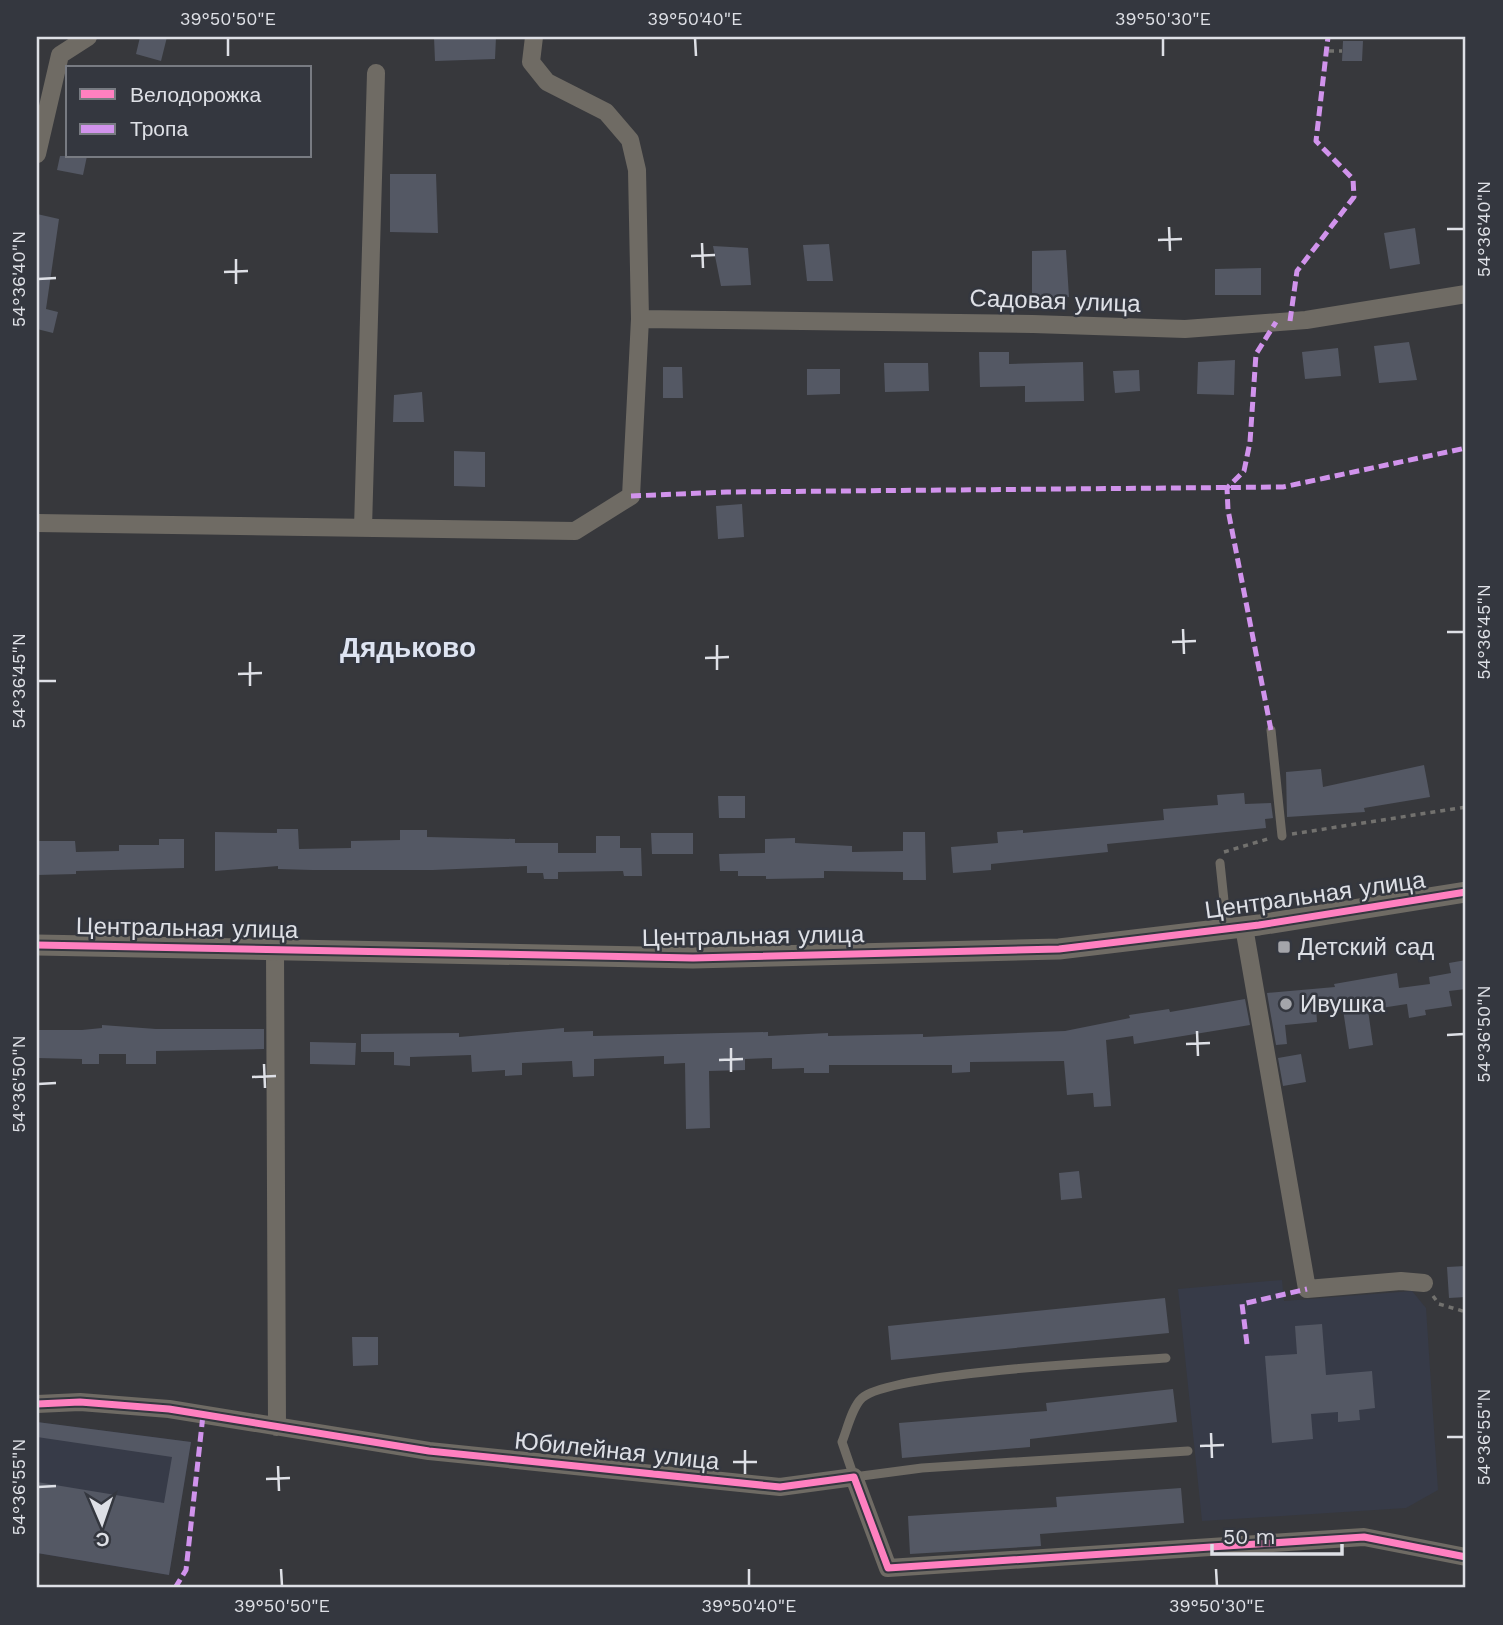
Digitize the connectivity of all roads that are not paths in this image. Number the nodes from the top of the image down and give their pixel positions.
1 (88, 37) edge
2 (534, 37) edge
3 (376, 73) dead end
4 (37, 154) edge
5 (1466, 294) edge
6 (640, 319) junction
7 (37, 523) edge
8 (363, 528) junction
9 (1270, 730) dead end
10 (1282, 836) road end
11 (1220, 858) road end
12 (1466, 892) edge
13 (1236, 928) junction
14 (37, 945) edge
15 (275, 949) junction
16 (1424, 1283) road end
17 (1166, 1357) dead end
18 (37, 1404) edge
19 (277, 1427) junction
20 (1188, 1451) dead end
21 (853, 1477) junction
22 (1466, 1557) edge

1 - 4 street
2 - 6 street
3 - 8 street
5 - 6 street, Садовая улица
6 - 8 street
7 - 8 street
9 - 10 lane
11 - 13 lane
12 - 13 street, Центральная улица
13 - 15 street, Центральная улица
13 - 16 street
14 - 15 street, Центральная улица
15 - 19 street
17 - 21 lane
18 - 19 street, Юбилейная улица
19 - 21 street, Юбилейная улица
20 - 21 lane
21 - 22 street

